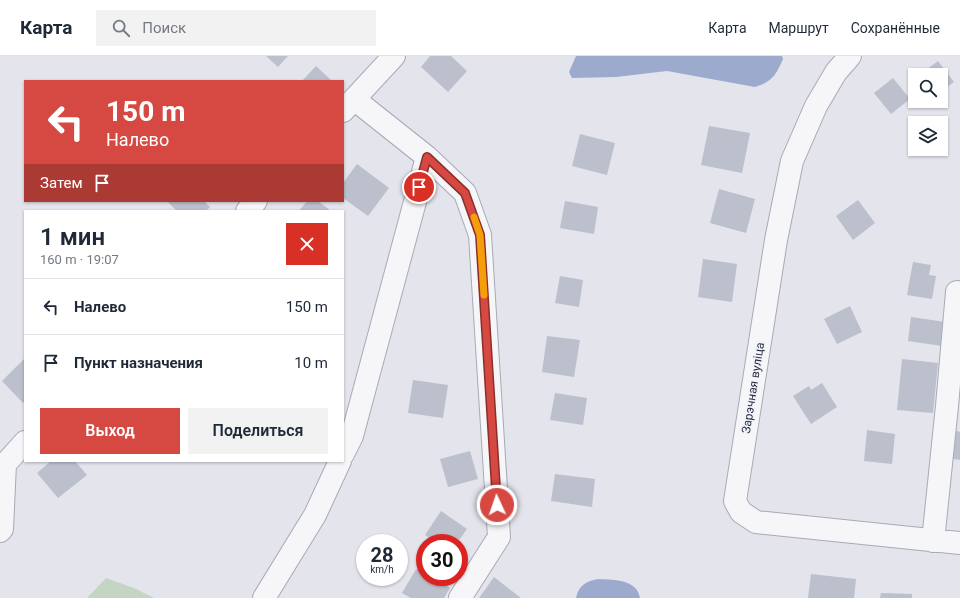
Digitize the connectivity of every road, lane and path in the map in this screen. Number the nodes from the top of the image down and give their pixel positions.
1 (394, 56) edge
2 (850, 56) edge
3 (348, 105) edge
4 (427, 157) junction
5 (255, 202) edge
6 (248, 210) edge
7 (957, 292) dead end
8 (24, 443) edge
9 (344, 452) edge
10 (340, 462) edge
11 (2, 464) edge
12 (0, 530) edge
13 (932, 540) junction
14 (960, 543) edge
15 (264, 598) edge
16 (460, 598) edge

1 - 3 street
2 - 13 street, Зарэчная вуліца
3 - 4 street
4 - 9 street
4 - 16 street
5 - 6 street
7 - 13 street
8 - 11 street
10 - 15 street
11 - 12 street
13 - 14 street, Зарэчная вуліца

